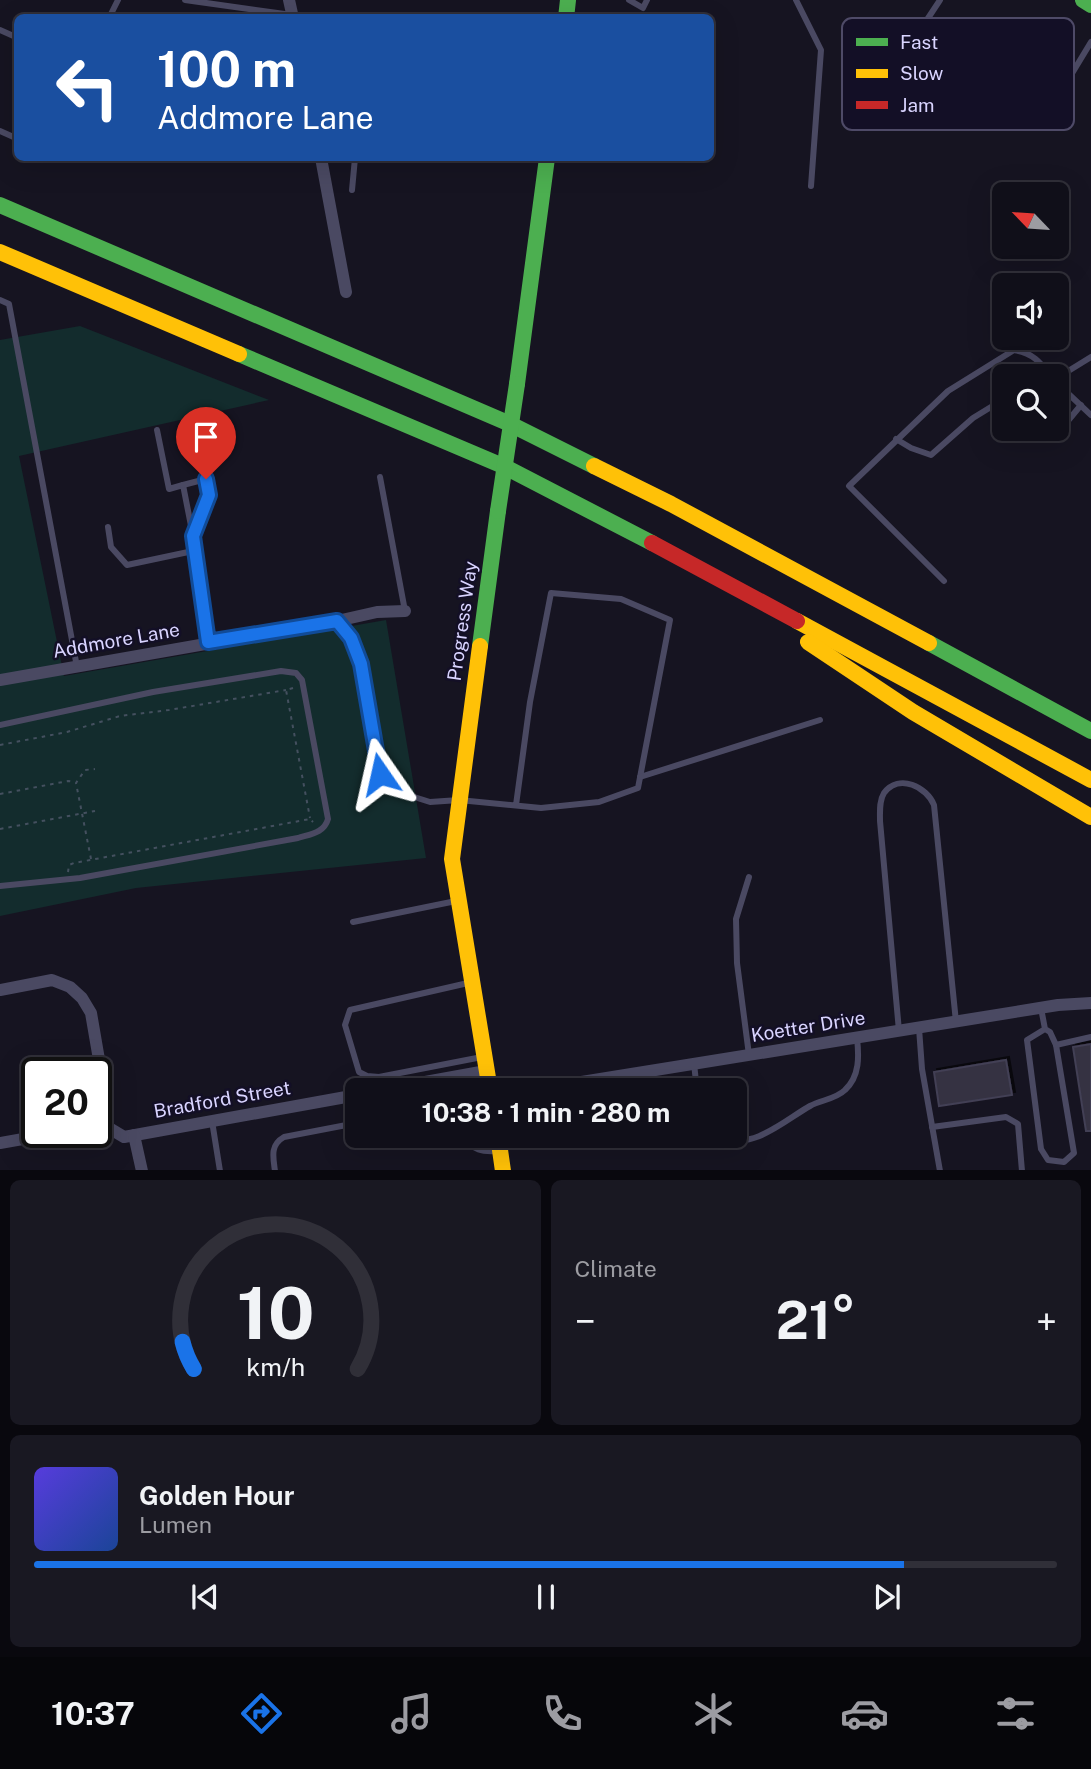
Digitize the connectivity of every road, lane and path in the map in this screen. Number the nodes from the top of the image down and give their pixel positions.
1 (185, 0) edge
2 (629, 0) edge
3 (648, 0) edge
4 (796, 0) edge
5 (940, 0) edge
6 (1083, 0) edge
7 (1091, 5) edge
8 (279, 14) edge
9 (928, 18) edge
10 (1091, 42) edge
11 (1074, 70) edge
12 (322, 161) edge
13 (355, 161) edge
14 (547, 161) edge
15 (811, 186) dead end
16 (352, 190) dead end
17 (0, 205) edge
18 (0, 253) edge
19 (346, 292) dead end
20 (0, 300) edge
21 (1090, 360) edge
22 (1042, 364) edge
23 (1069, 373) edge
24 (1069, 393) edge
25 (1080, 405) junction
26 (992, 406) edge
27 (1091, 415) edge
28 (1069, 418) edge
29 (195, 429) dead end
30 (156, 430) dead end
31 (897, 439) junction
32 (380, 477) dead end
33 (206, 479) junction
34 (184, 485) junction
35 (108, 527) dead end
36 (193, 536) junction
37 (193, 551) junction
38 (683, 559) junction
39 (944, 581) dead end
40 (405, 611) joint
41 (337, 621) junction
42 (922, 639) junction
43 (208, 642) junction
44 (77, 667) junction
45 (0, 680) edge
46 (303, 686) junction
47 (286, 690) junction
48 (1091, 718) edge
49 (820, 720) dead end
50 (0, 725) edge
51 (1091, 731) edge
52 (0, 745) edge
53 (95, 769) dead end
54 (640, 777) junction
55 (1091, 780) edge
56 (76, 783) junction
57 (0, 794) edge
58 (459, 800) junction
59 (516, 805) junction
60 (96, 811) dead end
61 (82, 813) junction
62 (1091, 817) edge
63 (310, 819) junction
64 (0, 829) edge
65 (321, 830) junction
66 (91, 860) junction
67 (60, 875) dead end
68 (749, 877) dead end
69 (0, 886) edge
70 (458, 900) junction
71 (353, 922) dead end
72 (471, 982) junction
73 (0, 990) edge
74 (1091, 1003) edge
75 (1041, 1008) junction
76 (956, 1022) junction
77 (919, 1028) junction
78 (1045, 1029) junction
79 (899, 1031) junction
80 (1091, 1037) edge
81 (857, 1038) junction
82 (1056, 1045) junction
83 (749, 1055) junction
84 (99, 1057) edge
85 (485, 1064) junction
86 (694, 1064) junction
87 (429, 1078) edge
88 (488, 1078) edge
89 (607, 1078) edge
90 (696, 1078) edge
91 (345, 1097) edge
92 (212, 1121) junction
93 (345, 1126) edge
94 (932, 1127) junction
95 (112, 1131) edge
96 (134, 1135) junction
97 (21, 1139) edge
98 (747, 1140) edge
99 (0, 1143) edge
100 (474, 1148) edge
101 (491, 1148) edge
102 (500, 1148) edge
103 (142, 1170) edge
104 (220, 1170) edge
105 (275, 1170) edge
106 (503, 1170) edge
107 (940, 1170) edge
108 (1022, 1170) edge

1 - 8 lane
2 - 3 lane
4 - 15 lane
5 - 9 lane
6 - 7 main road
10 - 11 lane
12 - 19 street
13 - 16 lane
14 - 58 main road, Progress Way, bridge
17 - 42 main road
18 - 38 main road
20 - 44 lane
21 - 23 lane
22 - 31 lane
24 - 25 lane
25 - 27 lane
25 - 28 lane
26 - 31 lane
29 - 33 lane
30 - 34 lane
31 - 39 lane
32 - 40 lane
33 - 34 lane
33 - 36 lane
34 - 36 lane
35 - 37 lane
36 - 37 lane
37 - 43 lane
38 - 55 main road
38 - 62 main road
40 - 41 street, Addmore Lane
41 - 43 street, Addmore Lane
41 - 58 lane
42 - 48 main road
42 - 51 main road
43 - 44 street, Addmore Lane
44 - 45 street, Addmore Lane
46 - 47 path
46 - 50 lane
46 - 65 lane
47 - 52 path
47 - 63 path
49 - 54 lane
53 - 56 path
54 - 59 lane
54 - 59 lane
56 - 57 path
56 - 61 path
58 - 59 lane
58 - 70 main road, Progress Way
60 - 61 path
61 - 64 path
61 - 66 path
63 - 65 path
63 - 66 path
65 - 69 lane
66 - 67 path
68 - 83 lane
70 - 71 lane
70 - 72 main road, Progress Way
72 - 85 main road, Progress Way
72 - 85 lane
73 - 84 street
74 - 75 street, Koetter Drive
75 - 76 street, Koetter Drive
75 - 78 lane
76 - 77 street, Koetter Drive
76 - 79 lane
77 - 79 street, Koetter Drive
77 - 94 lane
78 - 82 lane
78 - 82 lane
79 - 81 street, Koetter Drive
80 - 82 lane
81 - 83 street, Koetter Drive
81 - 98 lane
83 - 86 street, Koetter Drive
85 - 87 street
85 - 88 main road, Progress Way
86 - 89 street, Koetter Drive
86 - 90 lane
91 - 92 street, Bradford Street
92 - 96 street, Bradford Street
92 - 104 lane
93 - 105 lane
94 - 107 lane
94 - 108 lane
95 - 96 street, Bradford Street
96 - 103 street
97 - 99 street
100 - 101 lane
102 - 106 main road

